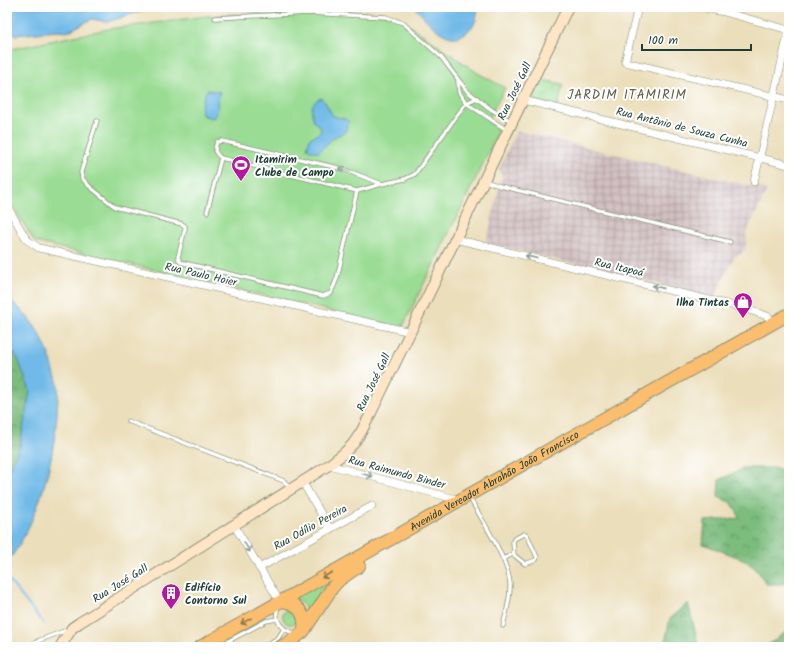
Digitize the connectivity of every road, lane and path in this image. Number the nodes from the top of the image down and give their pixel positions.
1 (568, 7) edge
2 (638, 7) edge
3 (700, 7) edge
4 (725, 9) edge
5 (215, 18) dead end
6 (789, 30) edge
7 (457, 80) junction
8 (774, 97) junction
9 (477, 98) junction
10 (523, 100) junction
11 (789, 100) edge
12 (466, 103) junction
13 (96, 122) dead end
14 (510, 126) junction
15 (221, 158) junction
16 (760, 158) junction
17 (789, 165) edge
18 (484, 181) junction
19 (754, 182) dead end
20 (382, 184) junction
21 (357, 192) junction
22 (7, 206) edge
23 (207, 212) dead end
24 (456, 239) junction
25 (730, 242) dead end
26 (789, 314) edge
27 (789, 322) edge
28 (775, 323) junction
29 (411, 332) junction
30 (128, 421) dead end
31 (329, 465) junction
32 (303, 483) junction
33 (292, 490) junction
34 (459, 500) junction
35 (472, 502) junction
36 (372, 506) dead end
37 (234, 526) junction
38 (330, 529) junction
39 (514, 555) junction
40 (503, 558) junction
41 (259, 568) junction
42 (281, 602) junction
43 (277, 619) junction
44 (503, 626) dead end
45 (72, 628) junction
46 (284, 629) junction
47 (303, 631) junction
48 (28, 647) edge
49 (60, 647) edge
50 (200, 647) edge
51 (217, 647) edge
52 (263, 647) edge
53 (281, 647) edge

1 - 10 main road, Rua José Gall
2 - 8 street
3 - 4 street
4 - 6 street
5 - 7 lane
6 - 8 street
7 - 9 lane
7 - 12 lane
8 - 11 street
8 - 16 street
9 - 12 lane
9 - 14 lane
10 - 14 main road, Rua José Gall
10 - 16 street, Rua Antônio de Souza Cunha
12 - 14 lane
12 - 20 lane
13 - 21 lane
14 - 18 main road, Rua José Gall
20 -> 15 lane
15 - 21 lane
15 - 23 lane
16 - 17 street, Rua Antônio de Souza Cunha
16 - 19 street
18 - 24 main road, Rua José Gall
18 - 25 lane
20 - 21 lane
22 - 29 street, Rua Paulo Hoier
28 -> 24 street, Rua Itapoá
24 - 29 main road, Rua José Gall
26 - 28 main road, Avenida Vereador Abrahão João Francisco
27 - 35 main road, Avenida Vereador Abrahão João Francisco
28 - 34 main road, Avenida Vereador Abrahão João Francisco
29 - 31 main road, Rua José Gall
30 - 33 lane
31 - 32 main road, Rua José Gall
31 -> 34 street, Rua Raimundo Binder
32 - 33 main road, Rua José Gall
32 - 38 street
33 - 37 main road, Rua José Gall
34 -> 42 main road, Avenida Vereador Abrahão João Francisco
35 - 40 lane
35 - 47 main road, Avenida Vereador Abrahão João Francisco
36 - 38 street, Rua Odílio Pereira
37 -> 41 street
37 - 45 main road, Rua José Gall
38 - 41 street, Rua Odílio Pereira
39 - 39 lane
39 - 40 lane
40 - 44 lane
41 - 42 street
42 - 43 lane
42 - 47 main road
42 -> 50 main road, Avenida Vereador Abrahão João Francisco
43 - 46 lane
43 - 51 lane
45 - 48 lane
45 - 49 main road, Rua José Gall
46 - 47 lane
46 - 52 lane
47 - 53 main road, Avenida Vereador Abrahão João Francisco

